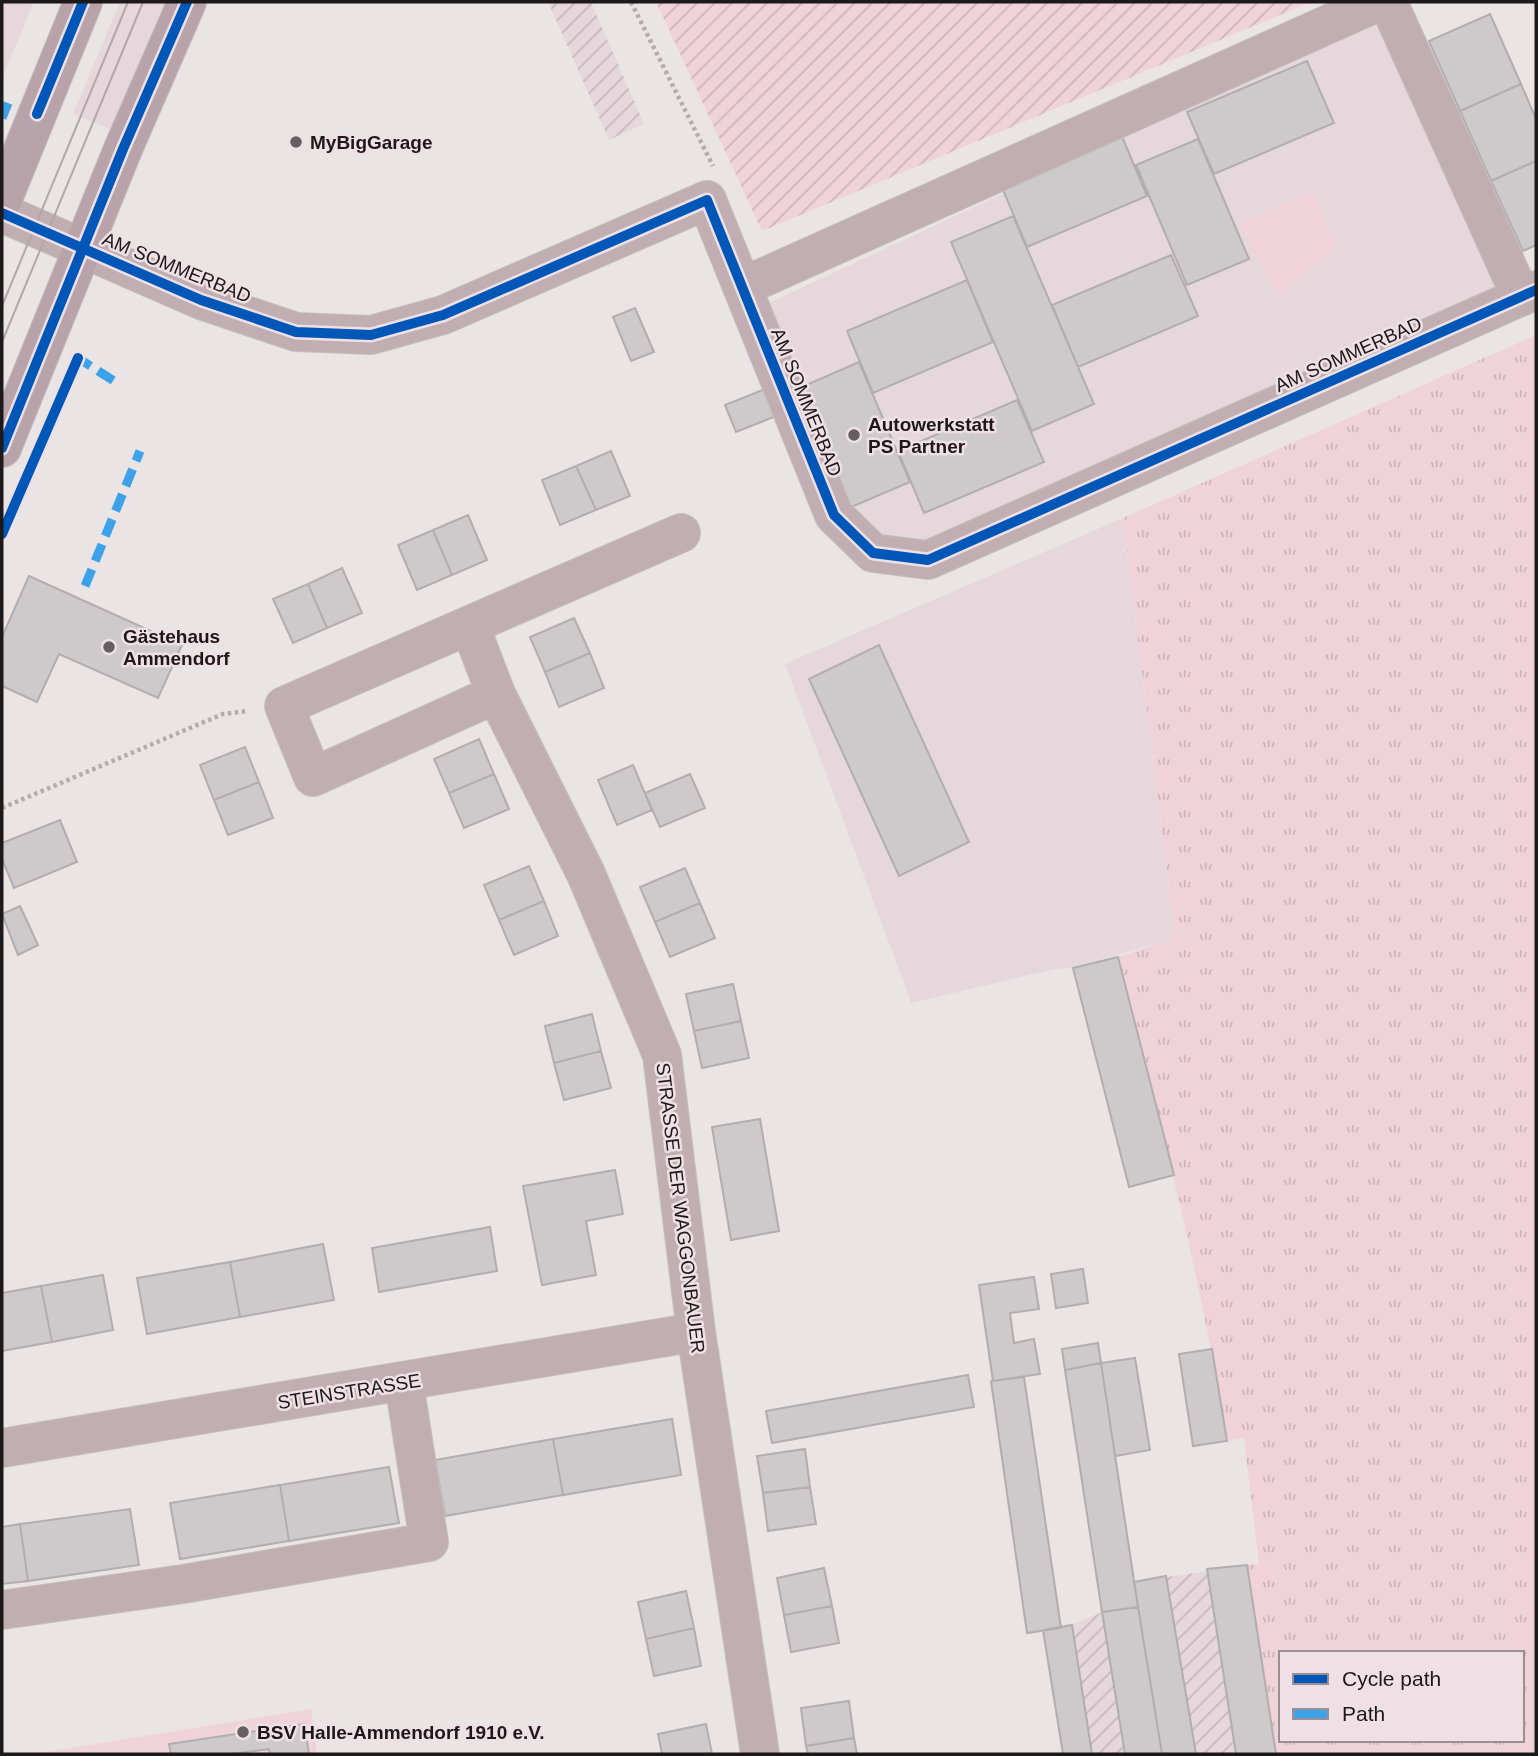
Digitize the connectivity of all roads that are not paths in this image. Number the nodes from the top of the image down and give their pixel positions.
1 (83, 2) edge
2 (187, 2) edge
3 (1378, 2) edge
4 (1388, 2) edge
5 (2, 201) edge
6 (2, 213) edge
7 (85, 248) junction
8 (742, 287) junction
9 (1529, 293) edge
10 (2, 447) edge
11 (681, 533) dead end
12 (470, 626) junction
13 (496, 694) junction
14 (696, 1332) junction
15 (404, 1382) junction
16 (2, 1448) edge
17 (2, 1610) edge
18 (760, 1754) edge

1 - 5 main road
2 - 7 main road
3 - 8 street
4 - 9 street
6 - 7 street, AM SOMMERBAD
7 - 8 street, AM SOMMERBAD
7 - 10 main road
8 - 9 street, AM SOMMERBAD
11 - 12 street
12 - 13 street, STRASSE DER WAGGONBAUER
12 - 13 street
13 - 14 street, STRASSE DER WAGGONBAUER
14 - 15 street, STEINSTRASSE
14 - 18 street, STRASSE DER WAGGONBAUER
15 - 16 street, STEINSTRASSE
15 - 17 street

